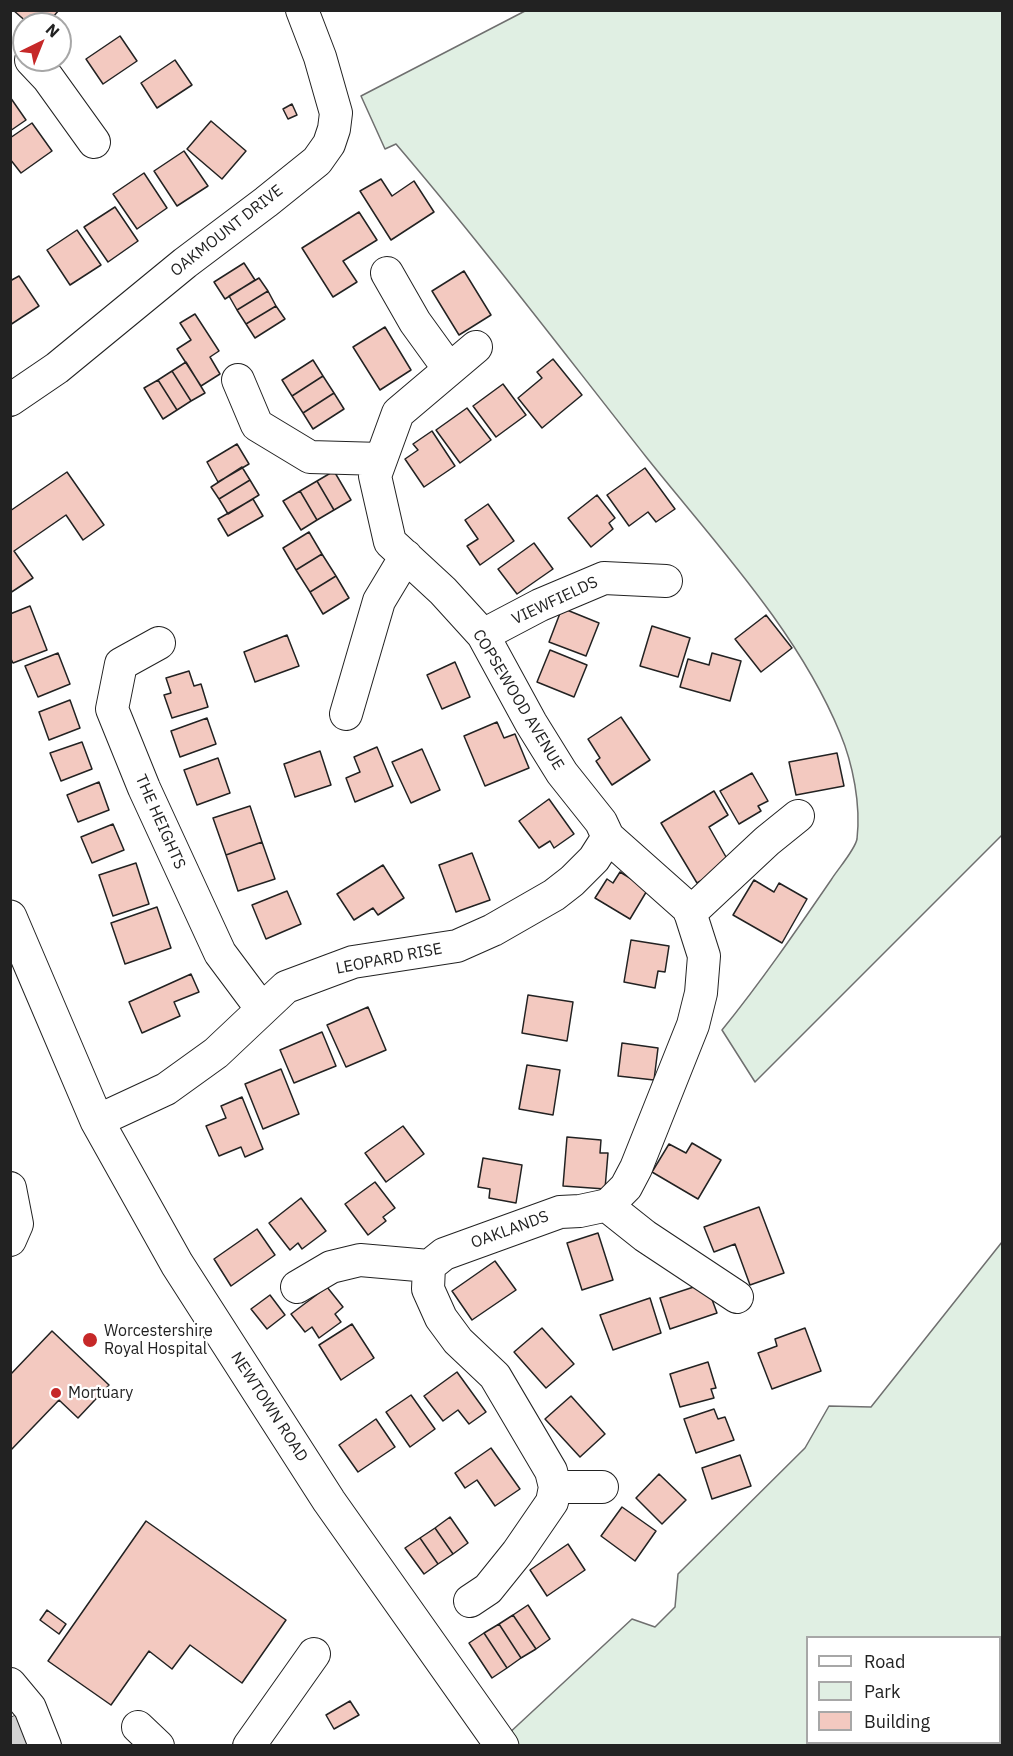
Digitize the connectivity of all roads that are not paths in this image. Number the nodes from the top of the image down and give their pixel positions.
1 (302, 10) edge
2 (42, 72) edge
3 (94, 142) dead end
4 (387, 273) dead end
5 (476, 346) dead end
6 (449, 369) junction
7 (238, 380) dead end
8 (10, 400) edge
9 (381, 459) junction
10 (406, 556) junction
11 (666, 581) dead end
12 (483, 636) junction
13 (159, 643) dead end
14 (346, 714) dead end
15 (798, 816) dead end
16 (601, 848) junction
17 (690, 914) junction
18 (10, 917) edge
19 (261, 1008) junction
20 (97, 1121) junction
21 (10, 1188) edge
22 (606, 1205) junction
23 (10, 1239) edge
24 (429, 1266) junction
25 (297, 1287) dead end
26 (737, 1297) dead end
27 (555, 1487) junction
28 (602, 1487) dead end
29 (470, 1601) dead end
30 (314, 1654) dead end
31 (10, 1684) edge
32 (45, 1746) edge
33 (249, 1746) edge
34 (502, 1746) edge

1 - 8 street, OAKMOUNT DRIVE
2 - 3 street
4 - 6 street
5 - 6 street, COPSEWOOD AVENUE
6 - 9 street, COPSEWOOD AVENUE
7 - 9 street
9 - 10 street, COPSEWOOD AVENUE
10 - 12 street, COPSEWOOD AVENUE
10 - 14 street
11 - 12 street, VIEWFIELDS
12 - 16 street, COPSEWOOD AVENUE
13 - 19 street, THE HEIGHTS
15 - 17 street
16 - 17 street
16 - 19 street, LEOPARD RISE
17 - 22 street
18 - 20 main road, NEWTOWN ROAD
19 - 20 street, LEOPARD RISE
20 - 34 main road, NEWTOWN ROAD
21 - 23 street
22 - 24 street, OAKLANDS
22 - 26 street
24 - 25 street
24 - 27 street
27 - 28 street
27 - 29 street
30 - 33 street
31 - 32 street

